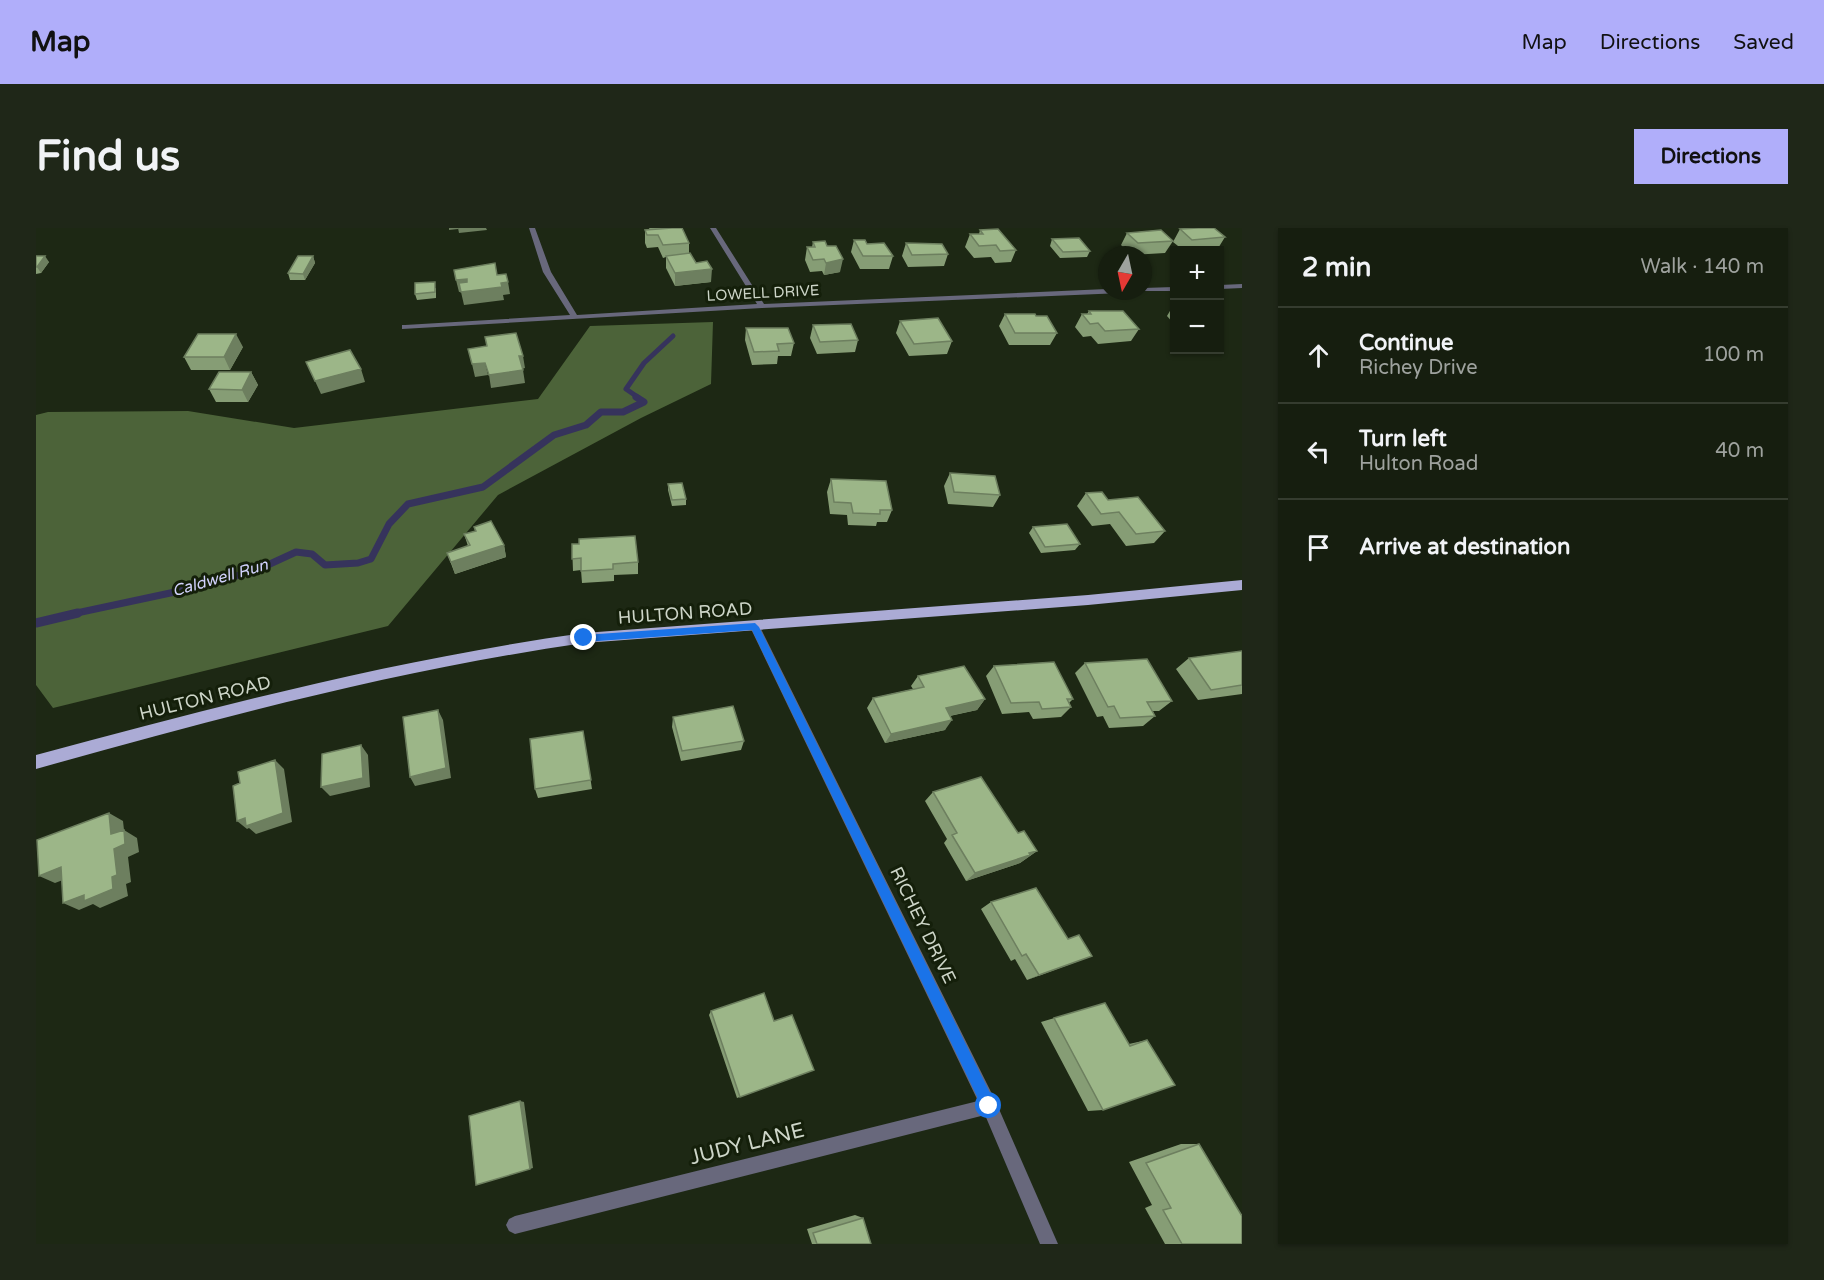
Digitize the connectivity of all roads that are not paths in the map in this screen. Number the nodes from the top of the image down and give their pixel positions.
1 (532, 228) edge
2 (713, 228) edge
3 (1242, 286) edge
4 (1224, 287) edge
5 (1170, 289) edge
6 (1152, 290) edge
7 (1098, 292) edge
8 (762, 306) junction
9 (575, 317) junction
10 (405, 327) dead end
11 (1242, 585) edge
12 (755, 627) junction
13 (36, 762) edge
14 (989, 1106) junction
15 (515, 1225) dead end
16 (1049, 1244) edge

1 - 9 street
2 - 8 street
3 - 4 street
5 - 6 street
7 - 8 street, LOWELL DRIVE
8 - 9 street, LOWELL DRIVE
9 - 10 street, LOWELL DRIVE
11 - 12 main road, HULTON ROAD
12 - 13 main road, HULTON ROAD
12 - 14 street, RICHEY DRIVE
14 - 15 street, JUDY LANE
14 - 16 street, RICHEY DRIVE

